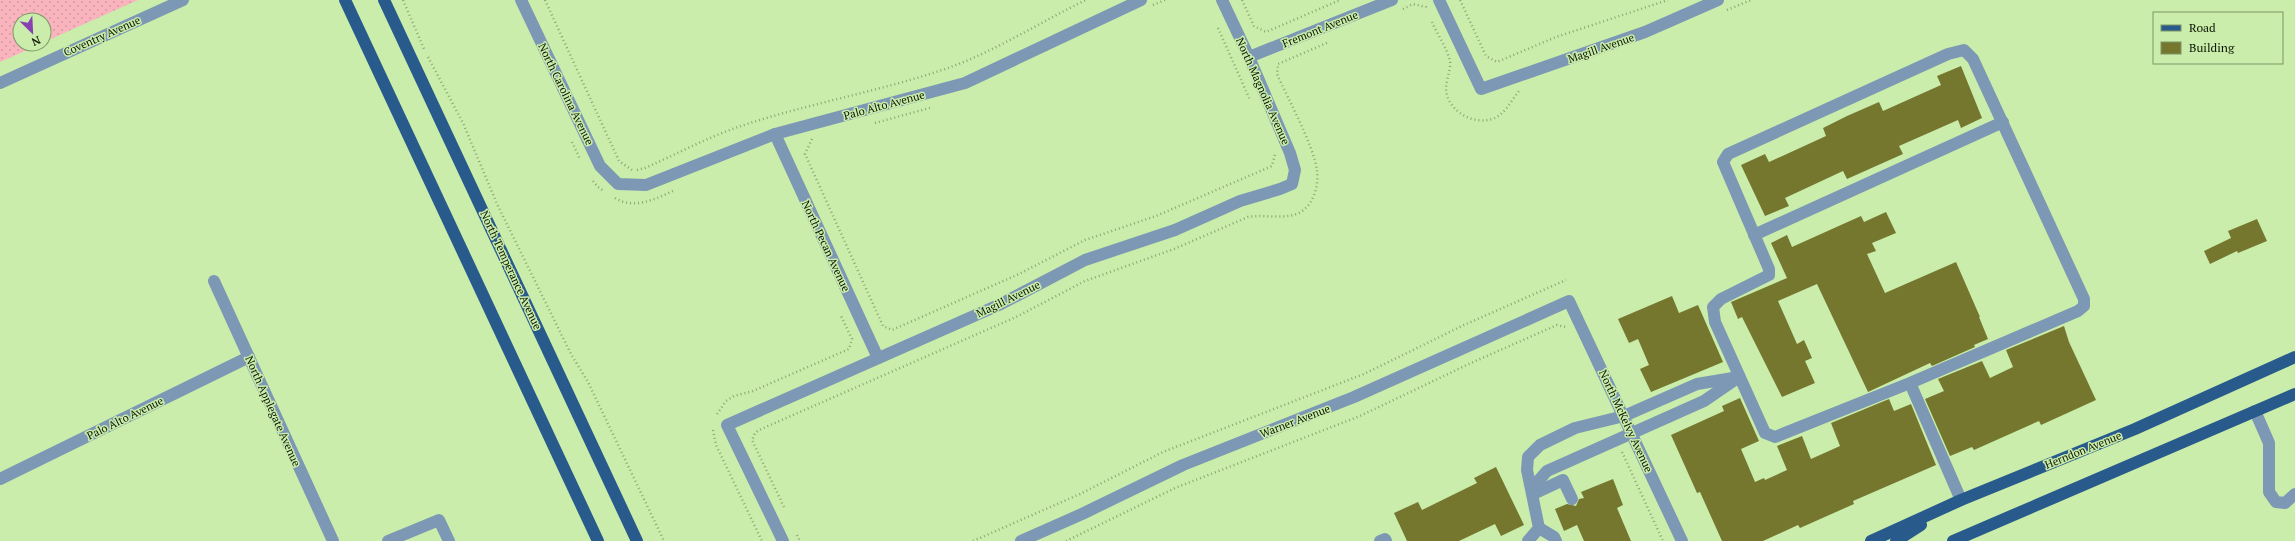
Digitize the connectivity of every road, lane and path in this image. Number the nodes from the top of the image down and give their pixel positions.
1 (183, 0) edge
2 (345, 0) edge
3 (384, 0) edge
4 (403, 0) edge
5 (521, 0) edge
6 (545, 0) edge
7 (1086, 0) edge
8 (1165, 0) edge
9 (1222, 0) edge
10 (1242, 0) edge
11 (1340, 0) edge
12 (1392, 0) edge
13 (1439, 0) edge
14 (1460, 0) edge
15 (1668, 0) edge
16 (1718, 0) edge
17 (1146, 3) edge
18 (1215, 21) dead end
19 (1249, 57) junction
20 (0, 83) edge
21 (1253, 106) dead end
22 (935, 107) dead end
23 (2003, 122) junction
24 (868, 125) dead end
25 (775, 134) junction
26 (815, 138) dead end
27 (571, 141) dead end
28 (1272, 148) dead end
29 (581, 162) dead end
30 (590, 174) dead end
31 (618, 184) joint
32 (1292, 184) joint
33 (677, 189) dead end
34 (1754, 235) junction
35 (1566, 280) dead end
36 (214, 281) dead end
37 (1569, 301) joint
38 (839, 310) dead end
39 (1566, 328) dead end
40 (249, 357) junction
41 (2295, 357) edge
42 (878, 358) junction
43 (1739, 377) junction
44 (1910, 383) junction
45 (2295, 394) edge
46 (2255, 411) junction
47 (716, 416) dead end
48 (1624, 416) junction
49 (714, 427) dead end
50 (1631, 433) junction
51 (752, 440) dead end
52 (0, 479) edge
53 (1532, 491) junction
54 (2295, 494) edge
55 (1572, 499) dead end
56 (1961, 500) junction
57 (786, 512) dead end
58 (1539, 528) junction
59 (796, 534) dead end
60 (332, 541) edge
61 (388, 541) edge
62 (449, 541) edge
63 (598, 541) edge
64 (637, 541) edge
65 (664, 541) edge
66 (762, 541) edge
67 (783, 541) edge
68 (800, 541) edge
69 (973, 541) edge
70 (1021, 541) edge
71 (1066, 541) edge
72 (1380, 541) edge
73 (1386, 541) edge
74 (1528, 541) edge
75 (1556, 541) edge
76 (1682, 541) edge
77 (1871, 541) edge
78 (1896, 541) edge
79 (1953, 541) edge

1 - 20 street, Coventry Avenue
2 - 63 main road
3 - 64 main road, North Temperance Avenue
4 - 65 path
5 - 31 street, North Carolina Avenue
6 - 7 path
8 - 17 path
9 - 19 street, North Magnolia Avenue
10 - 11 path
12 - 19 street, Fremont Avenue
13 - 16 street, Magill Avenue
14 - 15 path
17 - 25 street, Palo Alto Avenue
18 - 21 path
19 - 32 street, North Magnolia Avenue
22 - 24 path
23 - 34 street
23 - 34 street
23 - 44 street
25 - 31 street, Palo Alto Avenue
25 - 42 street, North Pecan Avenue
26 - 28 path
27 - 29 path
30 - 33 path
32 - 42 street, Magill Avenue
34 - 43 street
35 - 69 path
36 - 40 street, North Applegate Avenue
37 - 48 street, North McKelvy Avenue
37 - 70 street, Warner Avenue
38 - 47 path
39 - 71 path
40 - 52 street, Palo Alto Avenue
40 - 60 street, North Applegate Avenue
41 - 56 main road, Herndon Avenue
42 - 67 street, Magill Avenue
43 - 44 street
43 - 48 street
43 - 50 street
44 - 56 street
45 - 46 main road
46 - 54 street
46 - 79 main road
48 - 50 street, North McKelvy Avenue
48 - 53 street
49 - 66 path
50 - 53 street
50 - 76 street, North McKelvy Avenue
51 - 57 path
53 - 55 street
53 - 58 street
56 - 77 main road, Herndon Avenue
56 - 78 main road
58 - 74 street
58 - 75 street
59 - 68 path
61 - 62 street
72 - 73 street

